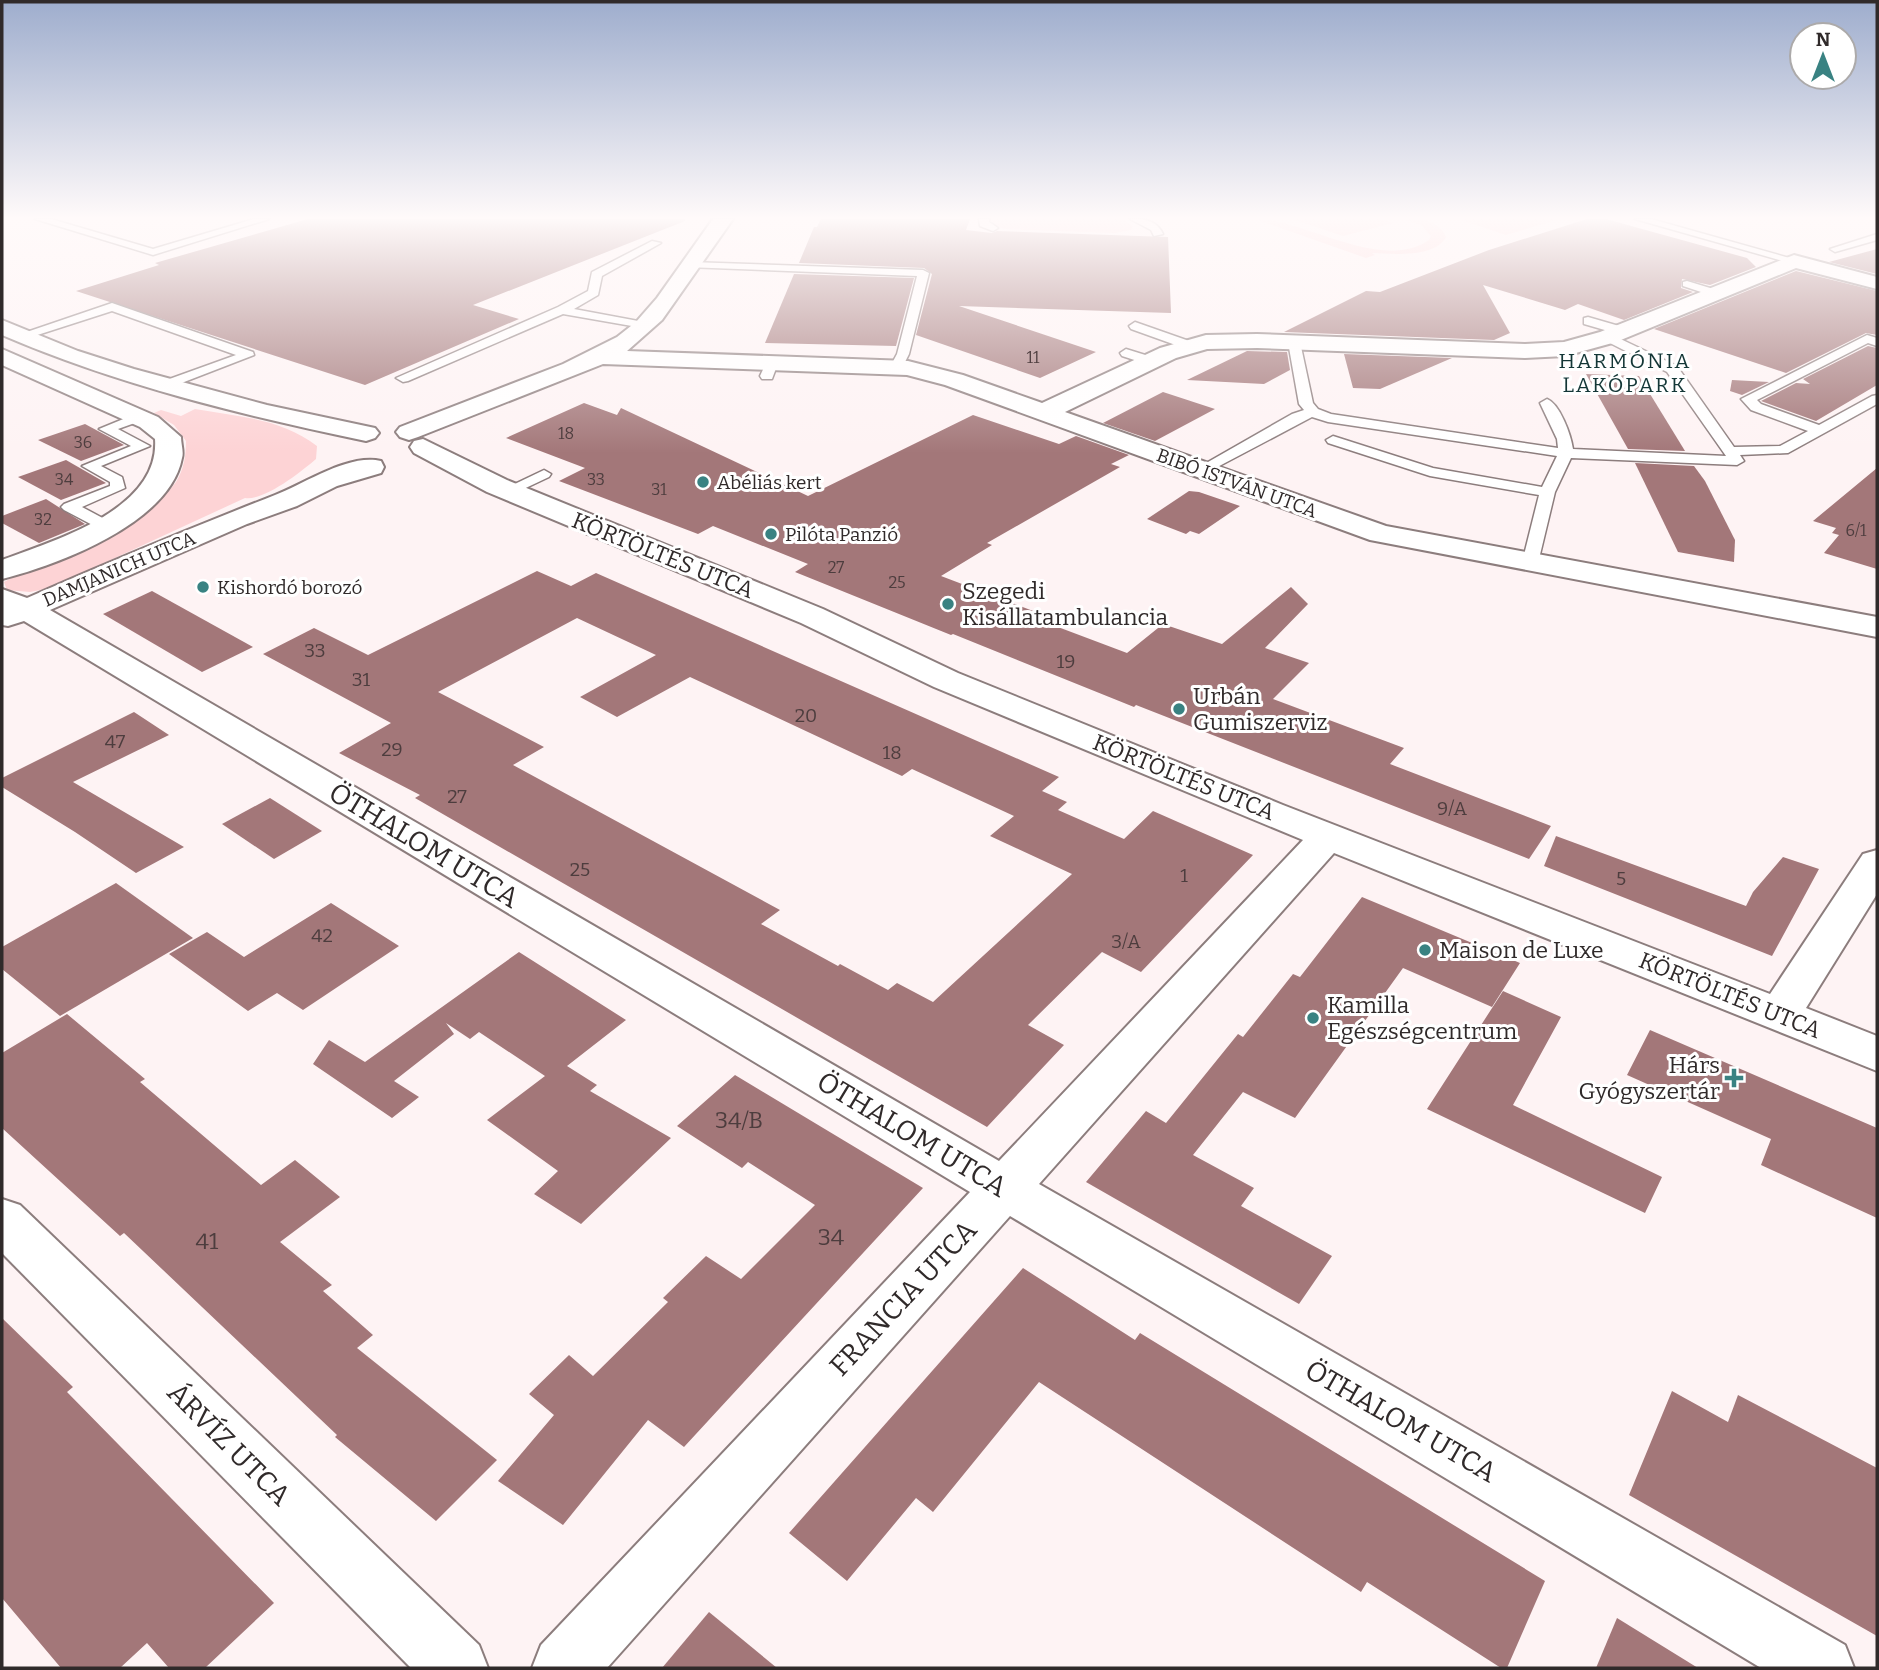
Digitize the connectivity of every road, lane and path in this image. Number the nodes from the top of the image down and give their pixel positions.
1 (587, 297) edge
2 (666, 297) edge
3 (917, 297) edge
4 (1706, 297) edge
5 (562, 310) junction
6 (1588, 321) dead end
7 (645, 326) junction
8 (1135, 326) dead end
9 (11, 331) edge
10 (1615, 334) junction
11 (1294, 342) junction
12 (1877, 342) edge
13 (1188, 345) junction
14 (1126, 353) dead end
15 (2, 356) edge
16 (600, 357) junction
17 (1150, 361) junction
18 (896, 368) junction
19 (403, 378) dead end
20 (166, 385) junction
21 (1877, 400) edge
22 (1547, 403) dead end
23 (264, 412) junction
24 (1044, 412) junction
25 (1312, 412) junction
26 (1821, 429) junction
27 (366, 433) junction
28 (1333, 440) dead end
29 (156, 445) junction
30 (334, 452) junction
31 (1566, 453) junction
32 (1733, 456) junction
33 (402, 457) junction
34 (1201, 470) junction
35 (544, 474) dead end
36 (117, 488) junction
37 (153, 488) junction
38 (502, 489) junction
39 (1547, 492) junction
40 (237, 519) junction
41 (106, 526) junction
42 (1530, 563) junction
43 (2, 570) edge
44 (10, 609) edge
45 (1877, 628) edge
46 (1329, 835) junction
47 (1877, 863) edge
48 (1780, 1014) junction
49 (1877, 1054) edge
50 (1004, 1188) junction
51 (2, 1220) edge
52 (456, 1668) edge
53 (564, 1668) edge
54 (1822, 1668) edge

1 - 5 lane
2 - 7 street, DAMJANICH UTCA
3 - 18 lane
4 - 10 street
5 - 7 lane
5 - 19 lane
6 - 10 lane
7 - 16 street, DAMJANICH UTCA
8 - 13 lane
9 - 20 street
9 - 20 lane
10 - 11 street
10 - 32 lane
11 - 13 street
11 - 25 lane
12 - 26 lane
13 - 17 street
14 - 17 lane
15 - 29 street
16 - 18 street, BIBÓ ISTVÁN UTCA
16 - 33 street, DAMJANICH UTCA
17 - 24 street
18 - 24 street, BIBÓ ISTVÁN UTCA
20 - 23 street
21 - 26 lane
22 - 31 lane
23 - 27 street
23 - 30 street
24 - 34 street, BIBÓ ISTVÁN UTCA
25 - 31 lane
25 - 34 lane
26 - 32 lane
27 - 30 street, DAMJANICH UTCA
27 - 33 street
28 - 39 lane
29 - 36 lane
29 - 37 street
30 - 33 street
30 - 40 street, DAMJANICH UTCA
31 - 32 lane
31 - 39 lane
33 - 38 street, KÖRTÖLTÉS UTCA
33 - 40 street, DAMJANICH UTCA
34 - 42 street, BIBÓ ISTVÁN UTCA
35 - 38 lane
36 - 37 lane
36 - 41 lane
37 - 41 street
38 - 46 street, KÖRTÖLTÉS UTCA
39 - 42 lane
40 - 44 street, DAMJANICH UTCA
41 - 43 street
42 - 45 street, BIBÓ ISTVÁN UTCA
44 - 50 street, ÖTHALOM UTCA
46 - 48 street, KÖRTÖLTÉS UTCA
46 - 50 street, FRANCIA UTCA
47 - 48 street
48 - 49 street, KÖRTÖLTÉS UTCA
50 - 53 street, FRANCIA UTCA
50 - 54 street, ÖTHALOM UTCA
51 - 52 street, ÁRVÍZ UTCA

